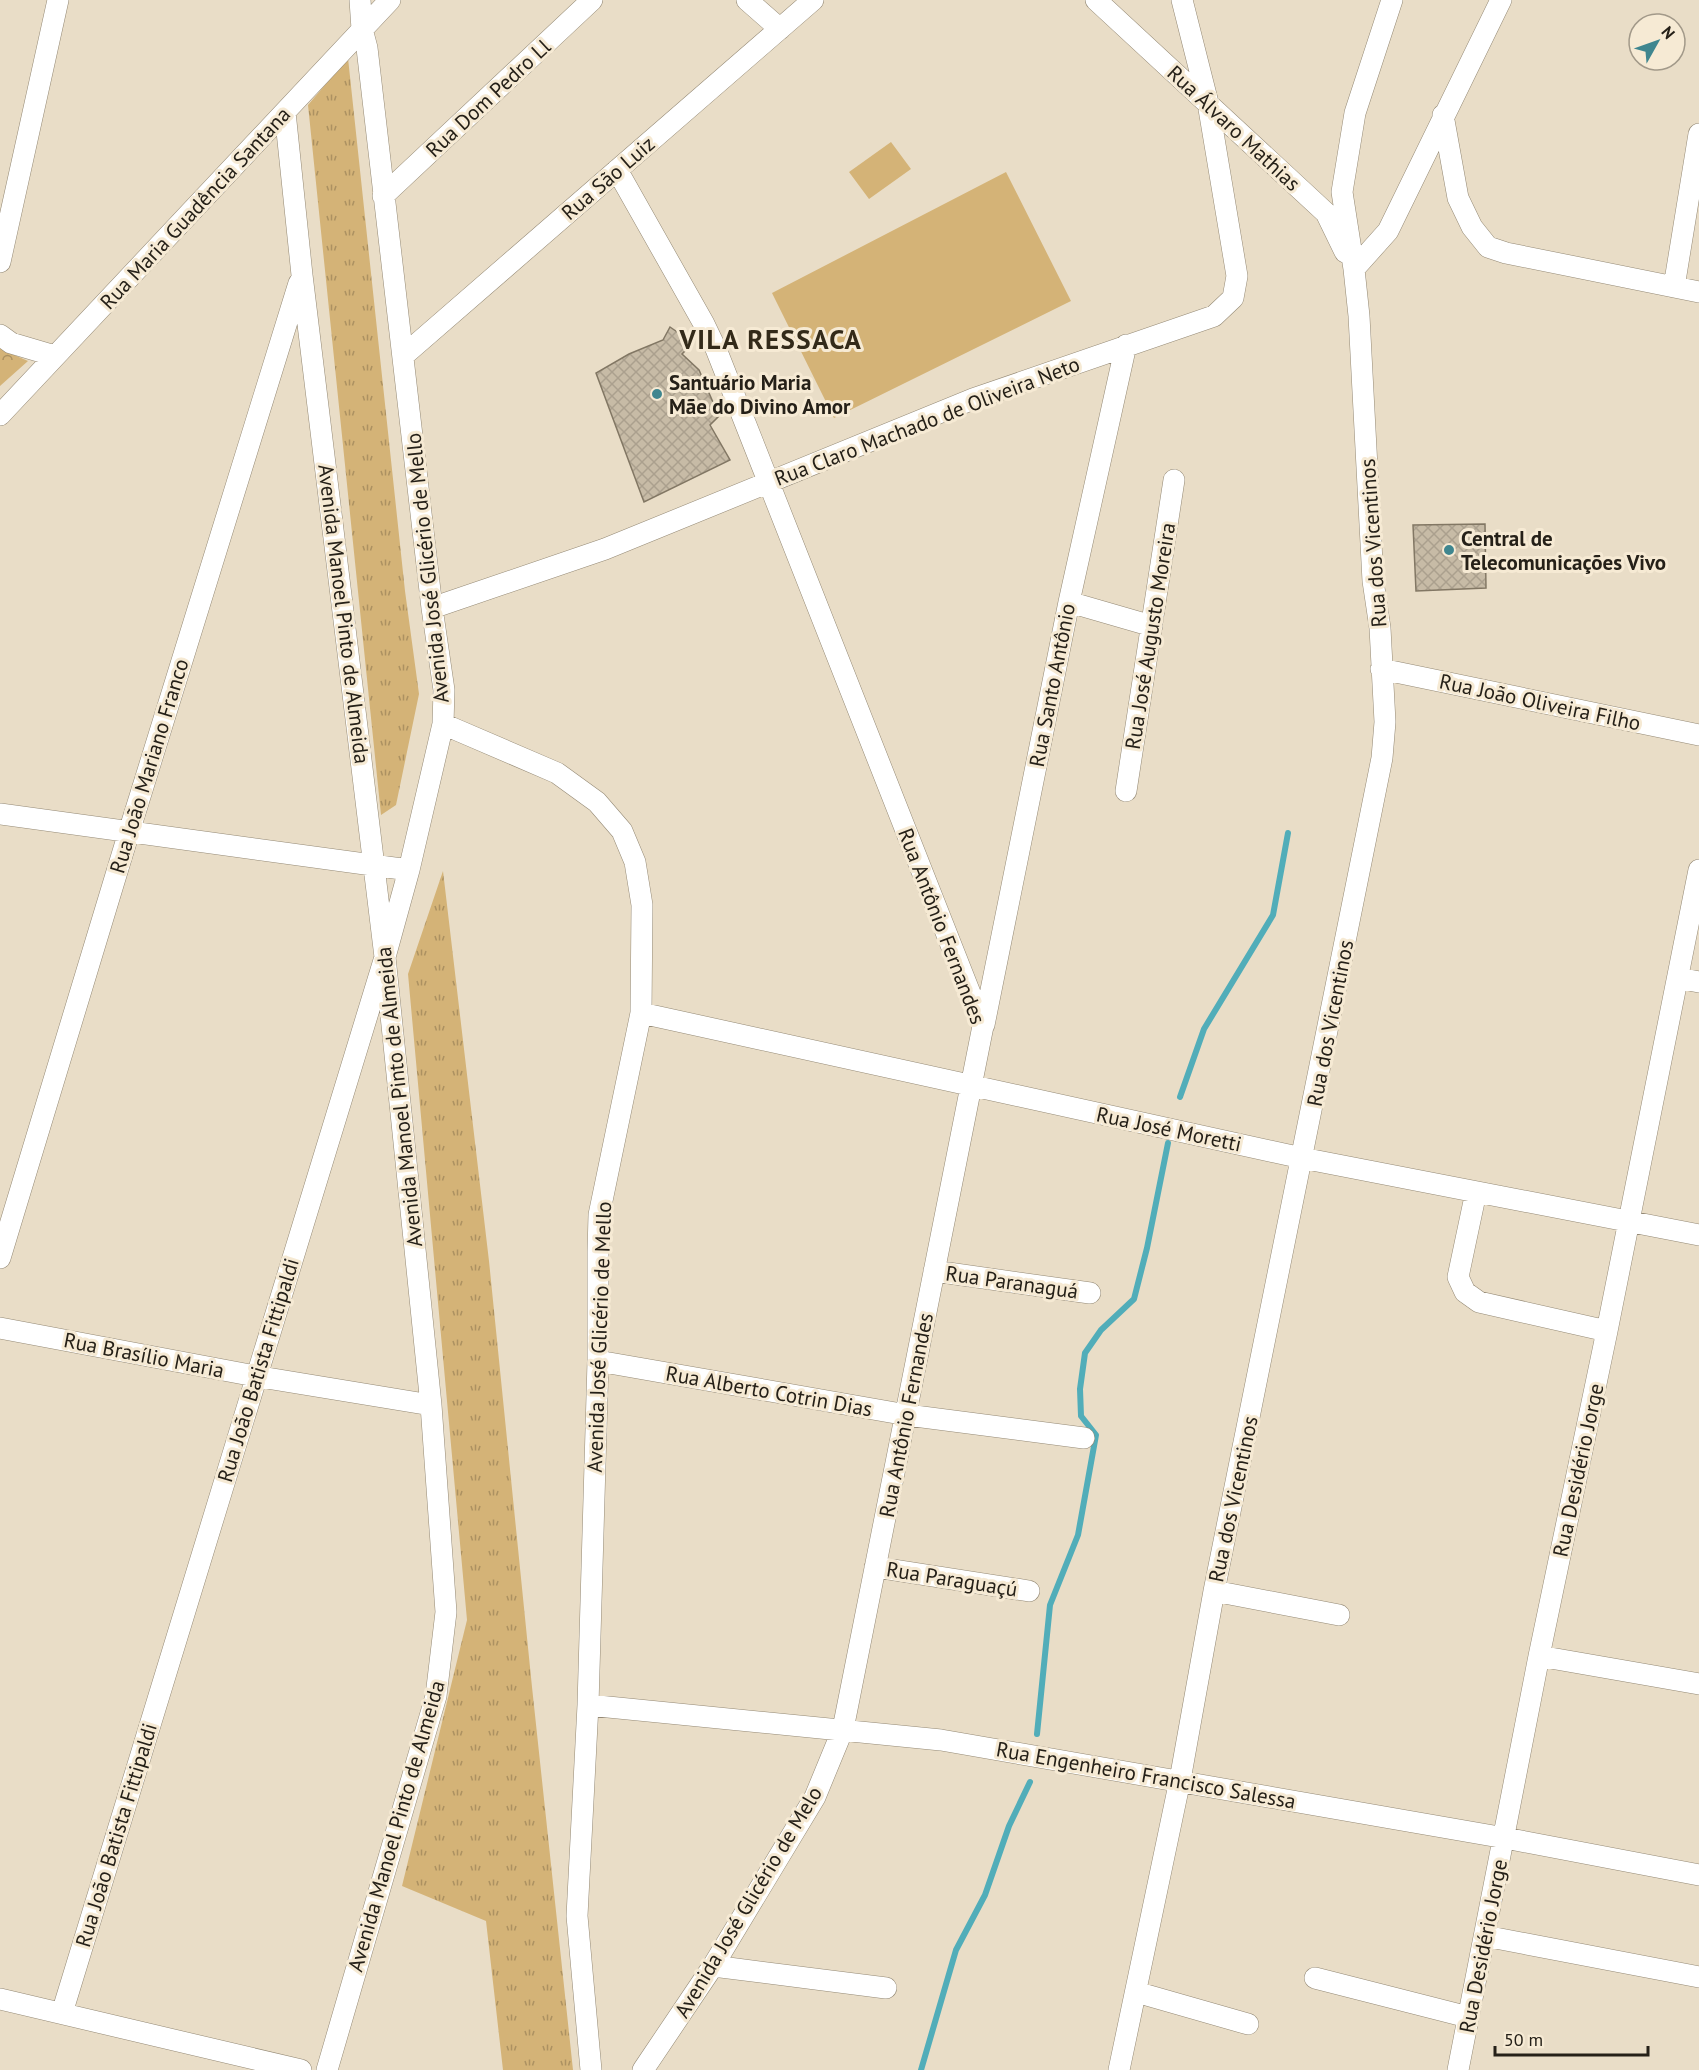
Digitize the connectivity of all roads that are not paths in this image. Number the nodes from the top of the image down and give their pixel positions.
1 (58, 0) edge
2 (360, 0) edge
3 (390, 0) edge
4 (592, 0) edge
5 (747, 0) edge
6 (813, 0) edge
7 (1096, 0) edge
8 (1182, 0) edge
9 (1392, 0) edge
10 (1501, 0) edge
11 (362, 29) junction
12 (780, 29) junction
13 (1208, 103) junction
14 (285, 112) junction
15 (1443, 115) junction
16 (1699, 134) edge
17 (617, 170) junction
18 (383, 196) junction
19 (3, 236) edge
20 (0, 262) edge
21 (1354, 269) junction
22 (302, 275) junction
23 (1674, 287) junction
24 (1699, 292) edge
25 (0, 335) edge
26 (1126, 345) junction
27 (56, 356) junction
28 (403, 356) junction
29 (0, 415) edge
30 (1174, 480) dead end
31 (769, 482) junction
32 (1069, 602) junction
33 (432, 608) junction
34 (1152, 626) junction
35 (1381, 669) junction
36 (443, 724) junction
37 (1699, 735) edge
38 (1126, 791) dead end
39 (0, 814) edge
40 (129, 832) junction
41 (375, 865) junction
42 (409, 870) junction
43 (1699, 870) edge
44 (385, 957) junction
45 (1678, 978) junction
46 (1699, 982) edge
47 (641, 1013) junction
48 (983, 1026) junction
49 (973, 1086) junction
50 (1302, 1158) junction
51 (1476, 1192) junction
52 (1628, 1221) junction
53 (1699, 1235) edge
54 (0, 1258) edge
55 (934, 1271) junction
56 (1090, 1293) dead end
57 (0, 1328) edge
58 (1607, 1331) junction
59 (598, 1361) junction
60 (255, 1376) junction
61 (431, 1406) junction
62 (907, 1415) junction
63 (1084, 1438) dead end
64 (875, 1567) junction
65 (1029, 1591) dead end
66 (1214, 1591) junction
67 (1339, 1615) dead end
68 (1539, 1656) junction
69 (1699, 1684) edge
70 (588, 1705) junction
71 (843, 1729) junction
72 (1180, 1780) junction
73 (1505, 1838) junction
74 (1699, 1875) edge
75 (1485, 1936) junction
76 (713, 1966) junction
77 (1699, 1977) edge
78 (1315, 1978) dead end
79 (886, 1989) dead end
80 (1136, 1992) junction
81 (0, 1999) edge
82 (62, 2013) junction
83 (1468, 2017) junction
84 (1248, 2024) dead end
85 (301, 2070) edge
86 (327, 2070) edge
87 (591, 2070) edge
88 (643, 2070) edge
89 (1119, 2070) edge
90 (1458, 2070) edge

1 - 19 street
2 - 11 street, Avenida José Glicério de Mello
3 - 11 street, Rua Maria Guadência Santana
4 - 18 street, Rua Dom Pedro Ll
5 - 12 street
6 - 12 street, Rua São Luiz
7 - 13 street, Rua Álvaro Mathias
8 - 13 street, Rua Claro Machado de Oliveira Neto
9 - 21 street, Rua dos Vicentinos
10 - 15 street
11 - 14 street, Rua Maria Guadência Santana
11 - 18 street, Avenida José Glicério de Mello
12 - 17 street, Rua São Luiz
13 - 21 street, Rua Álvaro Mathias
13 - 26 street, Rua Claro Machado de Oliveira Neto
14 - 22 street, Avenida Manoel Pinto de Almeida
14 - 27 street, Rua Maria Guadência Santana
15 - 21 street
15 - 23 street
16 - 23 street
17 - 28 street, Rua São Luiz
17 - 31 street, Rua Antônio Fernandes
18 - 28 street, Avenida José Glicério de Mello
19 - 20 street
21 - 35 street, Rua dos Vicentinos
22 - 40 street, Rua João Mariano Franco
22 - 41 street, Avenida Manoel Pinto de Almeida
23 - 24 street
25 - 27 street
26 - 31 street, Rua Claro Machado de Oliveira Neto
26 - 32 street, Rua Santo Antônio
27 - 29 street, Rua Maria Guadência Santana
28 - 33 street, Avenida José Glicério de Mello
30 - 34 street, Rua José Augusto Moreira
31 - 33 street, Rua Claro Machado de Oliveira Neto
31 - 48 street, Rua Antônio Fernandes
32 - 34 street
32 - 48 street, Rua Santo Antônio
33 - 36 street, Avenida José Glicério de Mello
34 - 38 street, Rua José Augusto Moreira
35 - 37 street, Rua João Oliveira Filho
35 - 50 street, Rua dos Vicentinos
36 - 42 street, Rua João Batista Fittipaldi
36 - 47 street, Avenida José Glicério de Mello
39 - 40 street
40 - 41 street
40 - 54 street, Rua João Mariano Franco
41 - 42 street
41 - 44 street, Avenida Manoel Pinto de Almeida
42 - 44 street, Rua João Batista Fittipaldi
43 - 45 street, Rua Desidério Jorge
44 - 60 street, Rua João Batista Fittipaldi
44 - 61 street, Avenida Manoel Pinto de Almeida
45 - 46 street
45 - 52 street, Rua Desidério Jorge
47 - 49 street, Rua José Moretti
47 - 59 street, Avenida José Glicério de Mello
48 - 49 street, Rua Antônio Fernandes
49 - 50 street, Rua José Moretti
49 - 55 street, Rua Antônio Fernandes
50 - 51 street, Rua José Moretti
50 - 66 street, Rua dos Vicentinos
51 - 52 street, Rua José Moretti
51 - 58 street
52 - 53 street, Rua José Moretti
52 - 58 street, Rua Desidério Jorge
55 - 56 street, Rua Paranaguá
55 - 62 street, Rua Antônio Fernandes
57 - 60 street, Rua Brasílio Maria
58 - 68 street, Rua Desidério Jorge
59 - 62 street, Rua Alberto Cotrin Dias
59 - 70 street, Avenida José Glicério de Mello
60 - 61 street, Rua Brasílio Maria
60 - 82 street, Rua João Batista Fittipaldi
61 - 86 street, Avenida Manoel Pinto de Almeida
62 - 63 street, Rua Alberto Cotrin Dias
62 - 64 street, Rua Antônio Fernandes
64 - 65 street, Rua Paraguaçú
64 - 71 street, Rua Antônio Fernandes
66 - 67 street
66 - 72 street, Rua dos Vicentinos
68 - 69 street
68 - 73 street, Rua Desidério Jorge
70 - 71 street, Rua Engenheiro Francisco Salessa
70 - 87 street, Avenida José Glicério de Mello
71 - 72 street, Rua Engenheiro Francisco Salessa
71 - 76 street, Avenida José Glicério de Melo
72 - 73 street, Rua Engenheiro Francisco Salessa
72 - 80 street, Rua dos Vicentinos
73 - 74 street, Rua Engenheiro Francisco Salessa
73 - 75 street, Rua Desidério Jorge
75 - 77 street
75 - 83 street, Rua Desidério Jorge
76 - 79 street
76 - 88 street, Avenida José Glicério de Melo
78 - 83 street
80 - 84 street
80 - 89 street, Rua dos Vicentinos
81 - 82 street
82 - 85 street
83 - 90 street, Rua Desidério Jorge

